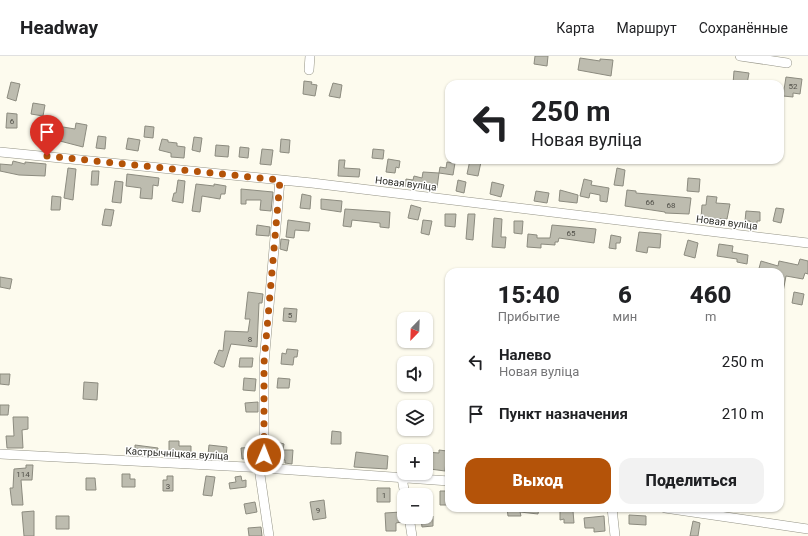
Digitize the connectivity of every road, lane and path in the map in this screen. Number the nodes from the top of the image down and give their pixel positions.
1 (310, 56) edge
2 (740, 56) edge
3 (765, 58) edge
4 (787, 63) dead end
5 (309, 70) dead end
6 (0, 152) edge
7 (280, 180) junction
8 (808, 243) edge
9 (0, 454) edge
10 (261, 468) junction
11 (397, 478) edge
12 (433, 480) edge
13 (445, 481) edge
14 (612, 512) edge
15 (692, 512) edge
16 (409, 524) edge
17 (808, 529) edge
18 (269, 536) edge
19 (412, 536) edge
20 (615, 536) edge

1 - 5 street
2 - 3 street
3 - 4 street
6 - 7 street, Новая вуліца
7 - 8 street, Новая вуліца
7 - 10 street
9 - 10 street, Кастрычніцкая вуліца
10 - 11 street, Кастрычніцкая вуліца
10 - 18 street
12 - 13 street, Кастрычніцкая вуліца
14 - 20 street
15 - 17 street
16 - 19 street

